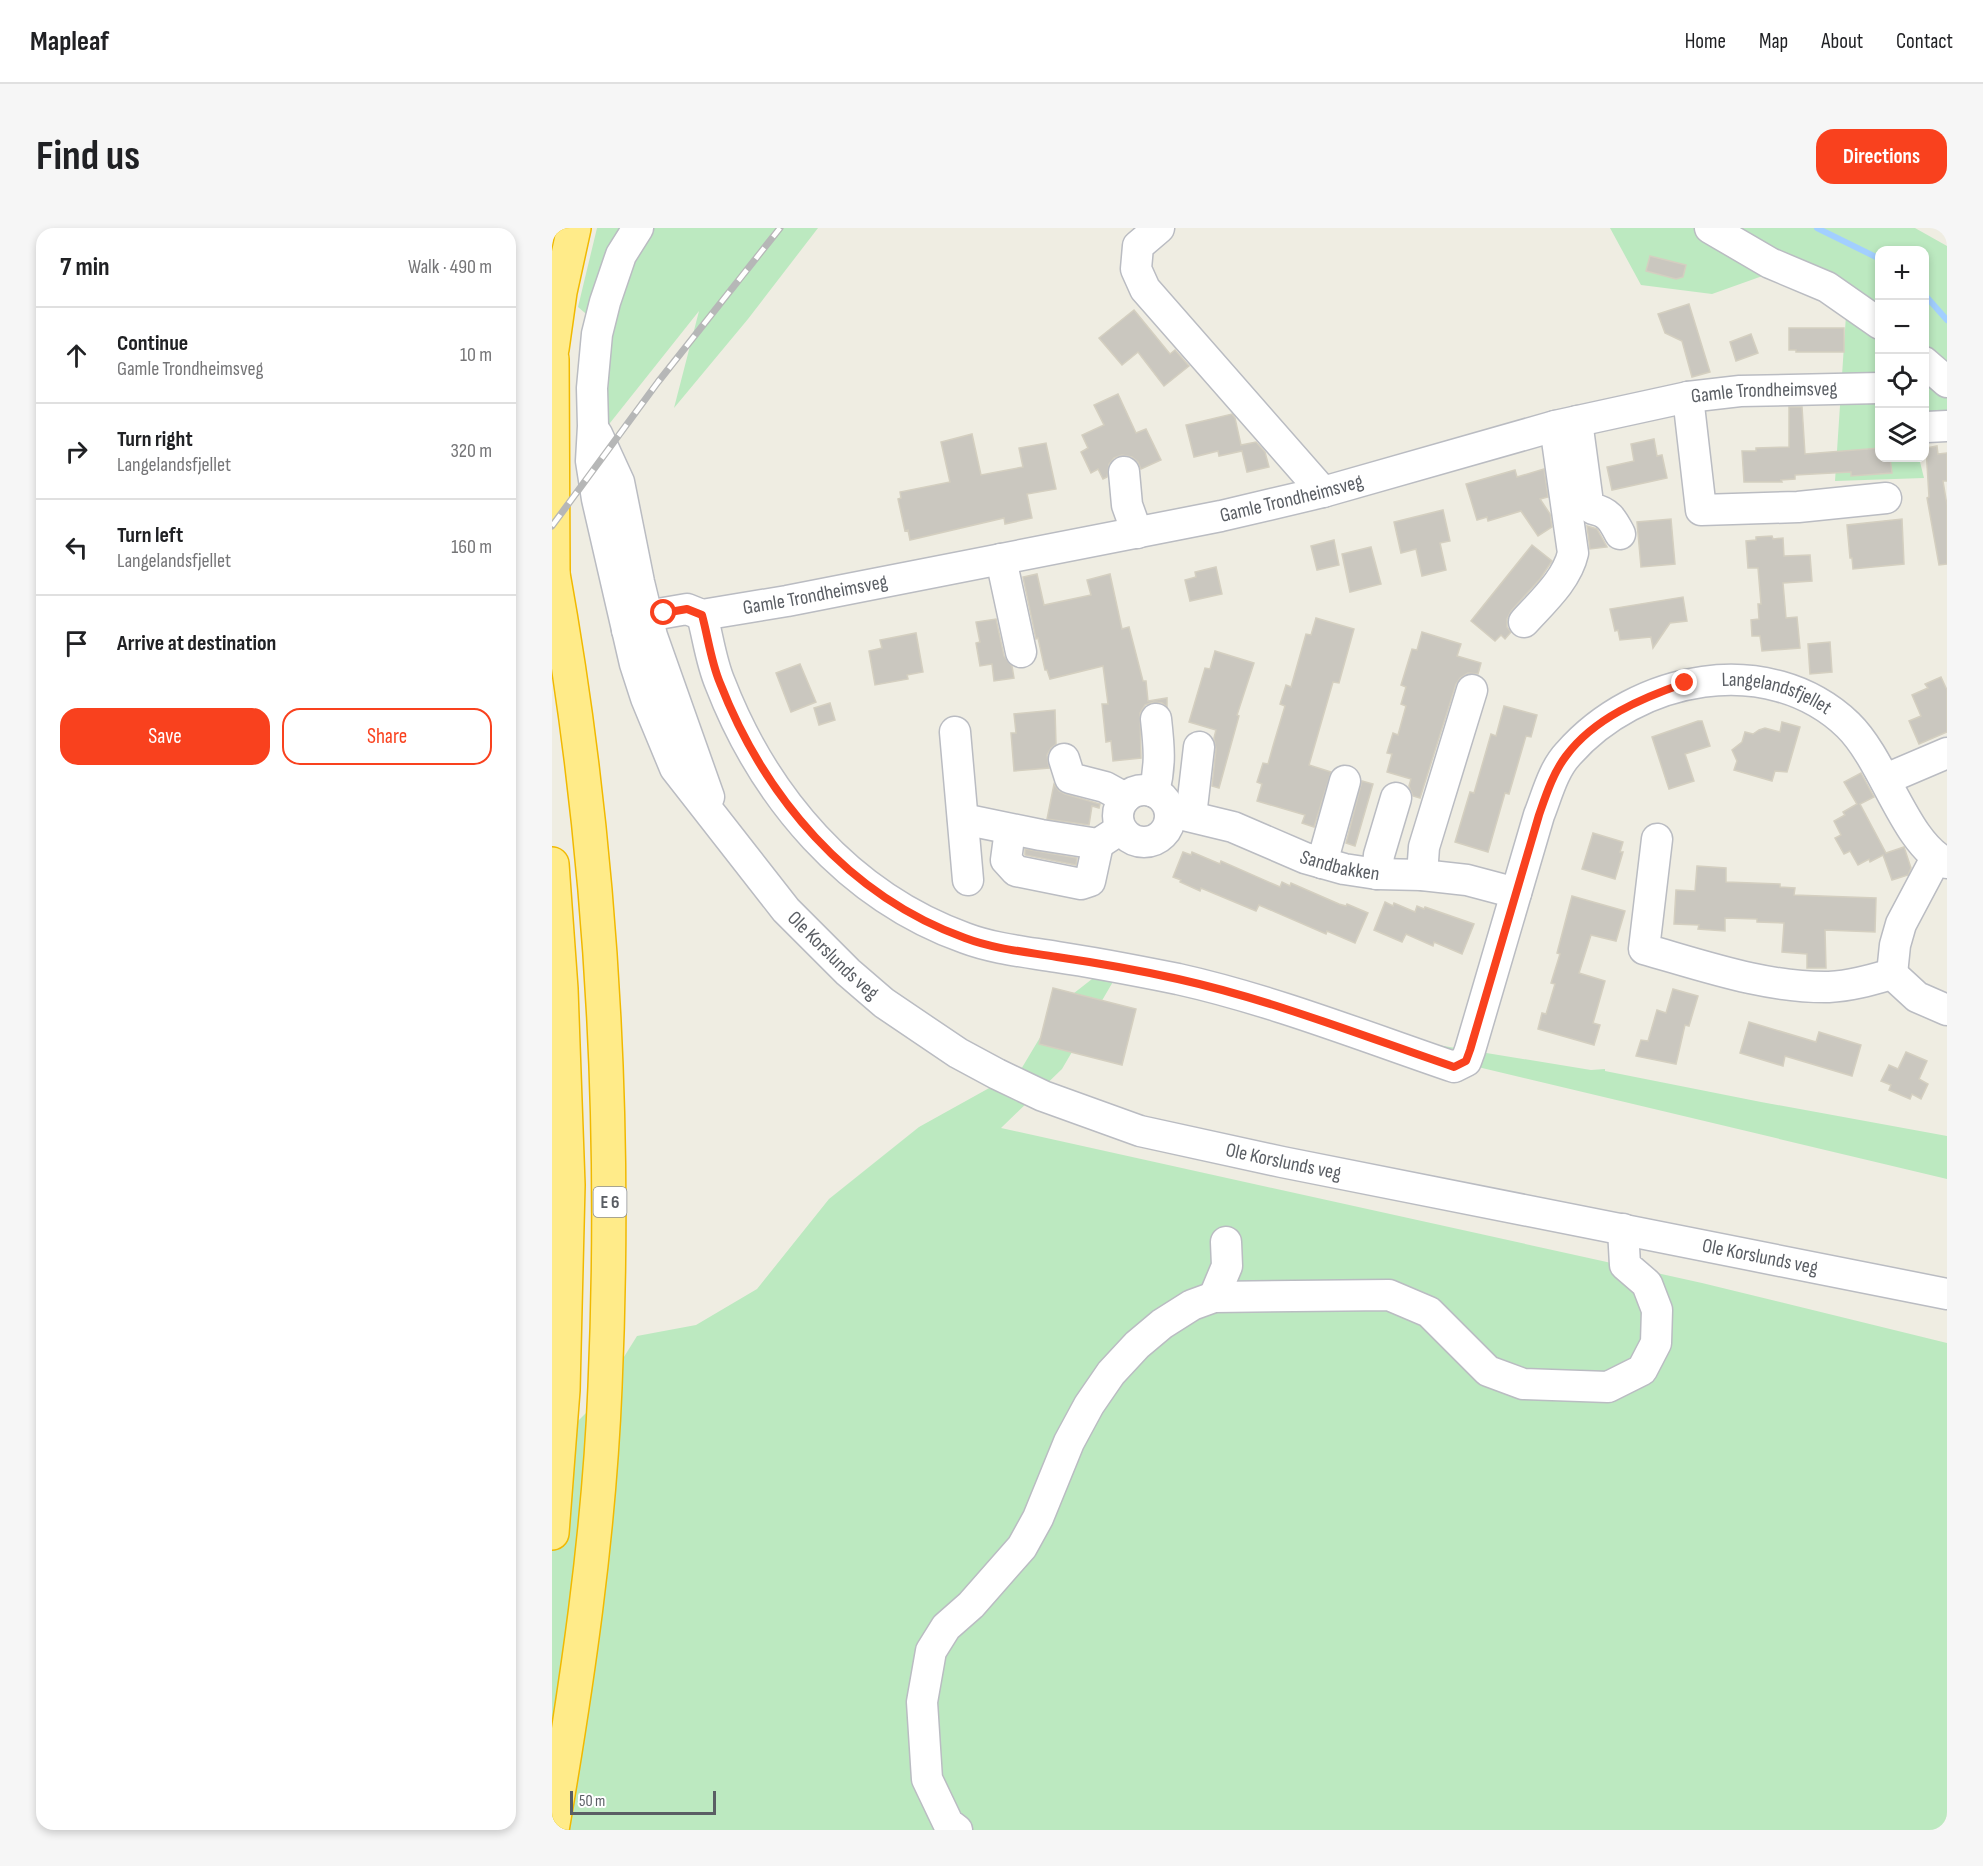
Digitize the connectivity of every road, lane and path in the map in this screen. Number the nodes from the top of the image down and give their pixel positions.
1 (574, 228) edge
2 (638, 228) edge
3 (1159, 228) edge
4 (1710, 228) edge
5 (1875, 321) edge
6 (552, 349) edge
7 (552, 359) edge
8 (1929, 366) edge
9 (1947, 382) edge
10 (1875, 388) edge
11 (1929, 388) edge
12 (1947, 388) edge
13 (1688, 397) junction
14 (1566, 424) junction
15 (1124, 472) dead end
16 (1323, 492) junction
17 (1886, 498) dead end
18 (1137, 533) junction
19 (1620, 534) dead end
20 (1001, 559) junction
21 (552, 571) edge
22 (702, 615) junction
23 (1524, 622) dead end
24 (642, 627) junction
25 (1021, 651) dead end
26 (1472, 690) dead end
27 (1156, 718) dead end
28 (955, 732) dead end
29 (1199, 747) dead end
30 (1947, 753) edge
31 (1064, 759) dead end
32 (1886, 779) junction
33 (1345, 781) dead end
34 (1125, 798) junction
35 (1396, 798) dead end
36 (1172, 806) junction
37 (963, 819) junction
38 (1010, 830) junction
39 (1110, 836) junction
40 (1657, 839) dead end
41 (1941, 861) edge
42 (1322, 863) junction
43 (552, 864) edge
44 (1377, 874) junction
45 (1422, 875) junction
46 (968, 880) dead end
47 (1516, 893) junction
48 (1892, 974) junction
49 (1947, 1010) edge
50 (1623, 1229) junction
51 (1226, 1242) dead end
52 (1947, 1294) edge
53 (1214, 1298) junction
54 (552, 1533) edge
55 (552, 1830) edge
56 (957, 1830) edge

1 - 6 highway
2 - 24 street
3 - 16 street
4 - 5 street
7 - 21 highway, E 6
8 - 9 street
10 - 13 street, Gamle Trondheimsveg
11 - 12 street
13 - 14 street, Gamle Trondheimsveg
13 - 17 street
14 - 16 street, Gamle Trondheimsveg
14 - 19 street
14 - 23 street
15 - 18 street
16 - 18 street, Gamle Trondheimsveg
18 - 20 street, Gamle Trondheimsveg
20 - 22 street, Gamle Trondheimsveg
20 - 25 street
21 - 55 highway, E 6
22 - 24 street, Gamle Trondheimsveg
22 - 47 street, Langelandsfjellet
24 - 50 street, Ole Korslunds veg
26 - 45 street
27 - 36 street
28 - 37 street
29 - 36 street
30 - 32 street
31 - 34 street
32 - 41 street, Langelandsfjellet
32 - 47 street, Langelandsfjellet
33 - 42 street
34 - 36 street
34 - 39 street
35 - 44 street
36 - 39 street
36 - 42 street, Sandbakken
37 - 38 street
37 - 46 street
38 - 39 street
38 - 39 street
40 - 48 street
41 - 48 street, Langelandsfjellet
42 - 44 street, Sandbakken
43 - 54 highway, E 6
44 - 45 street, Sandbakken
45 - 47 street, Sandbakken
48 - 49 street
50 - 52 street, Ole Korslunds veg
50 - 53 street
51 - 53 street
53 - 56 street

